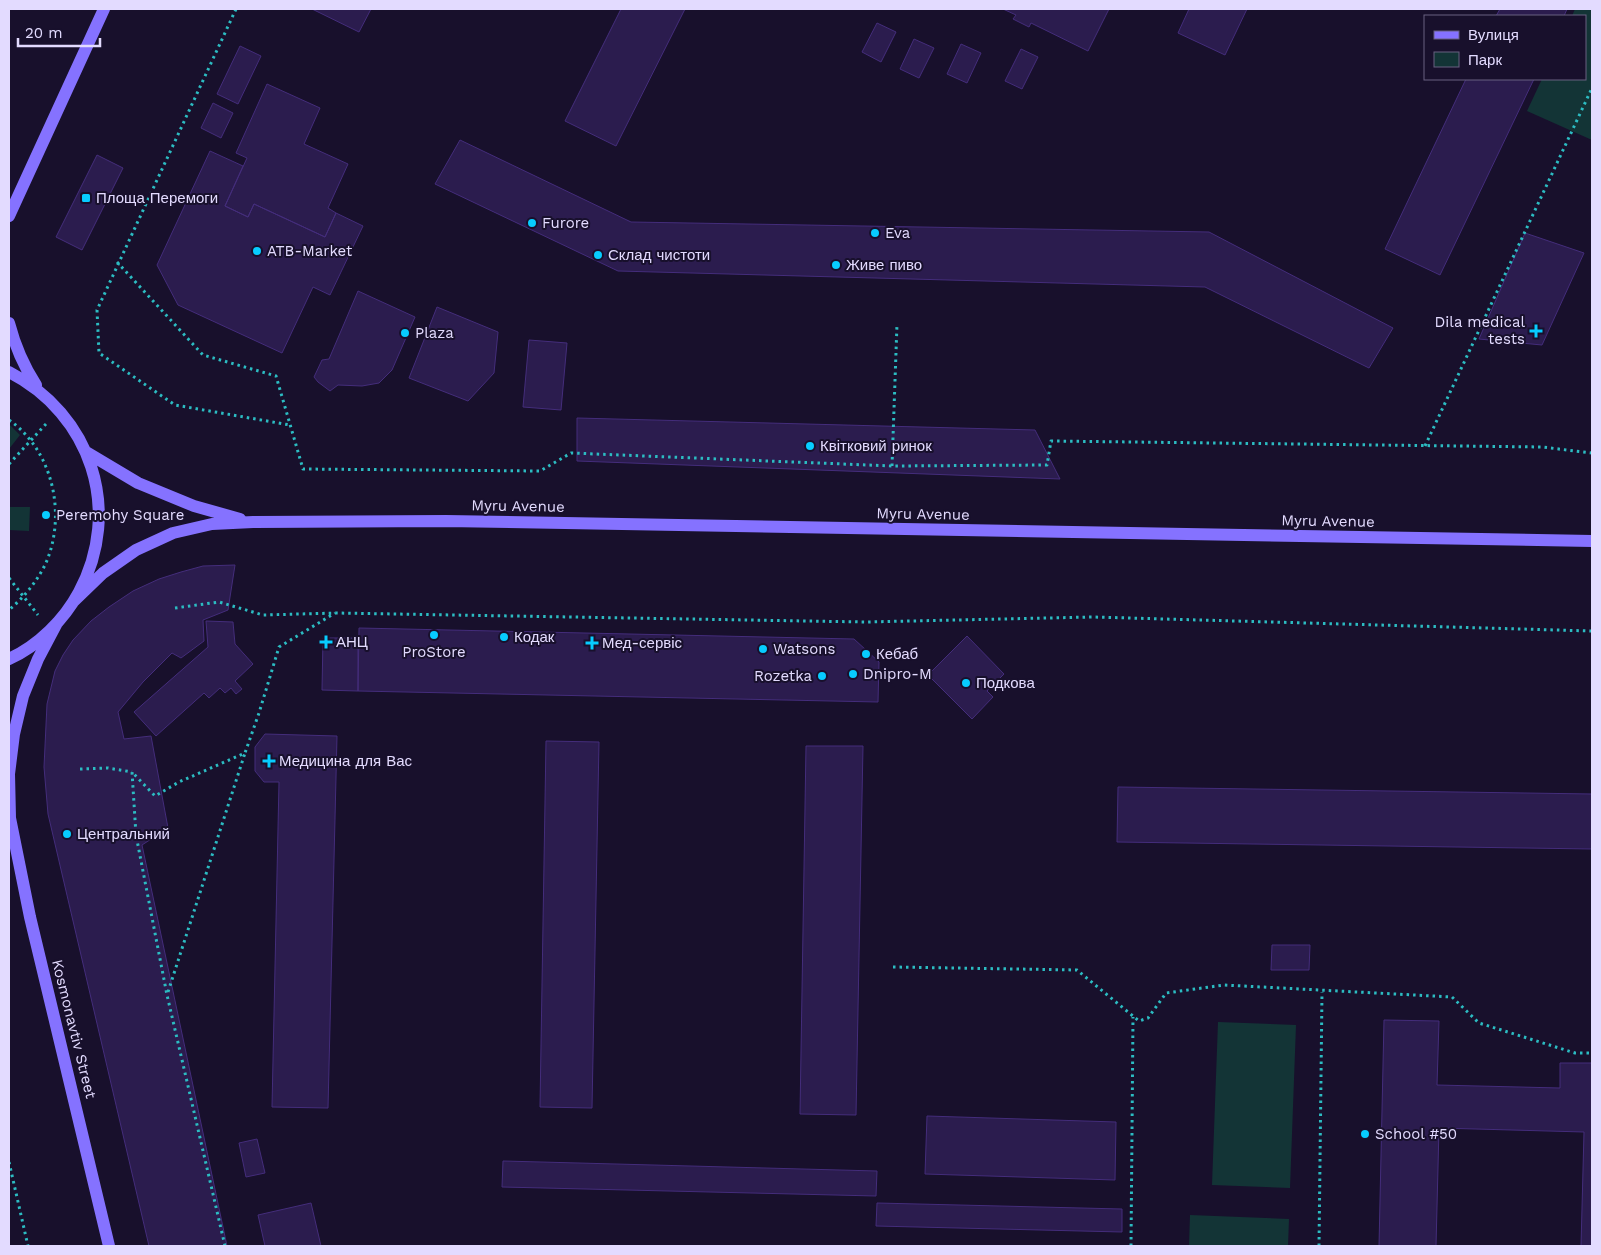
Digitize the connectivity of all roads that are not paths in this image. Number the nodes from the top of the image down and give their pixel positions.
1 (104, 9) edge
2 (11, 212) edge
3 (9, 226) edge
4 (9, 323) edge
5 (9, 372) edge
6 (42, 393) junction
7 (86, 452) junction
8 (252, 522) junction
9 (1592, 541) edge
10 (74, 601) junction
11 (53, 626) junction
12 (9, 659) edge
13 (9, 816) edge
14 (110, 1246) edge

1 - 2 main road
2 - 3 main road
4 - 6 main road
5 - 6 main road
6 - 7 main road
7 - 8 main road, Myru Avenue
7 - 10 main road
8 - 9 main road, Myru Avenue
8 - 10 main road, Myru Avenue
10 - 11 main road
11 - 12 main road
11 - 13 main road, Kosmonavtiv Street
13 - 14 main road, Kosmonavtiv Street

